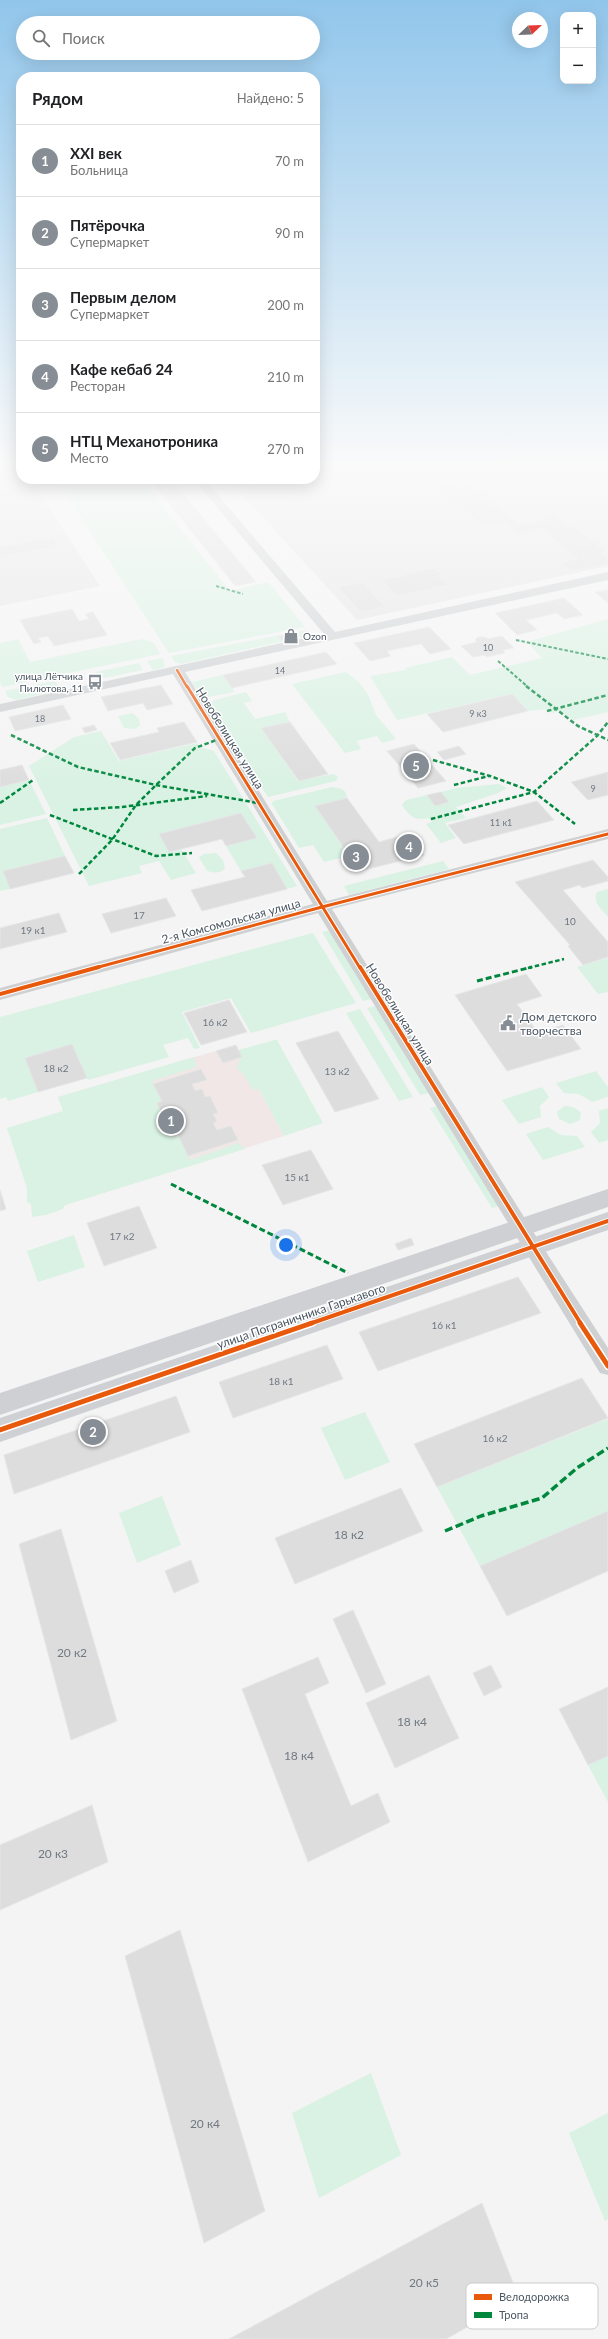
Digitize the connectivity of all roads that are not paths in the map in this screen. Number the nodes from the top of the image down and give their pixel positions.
1 (278, 572) edge
2 (608, 576) edge
3 (332, 636) junction
4 (177, 670) junction
5 (0, 708) edge
6 (608, 834) edge
7 (322, 907) junction
8 (0, 994) edge
9 (608, 1198) edge
10 (608, 1221) edge
11 (526, 1238) junction
12 (608, 1366) edge
13 (0, 1404) edge
14 (0, 1430) edge

1 - 3 street
2 - 3 street
3 - 4 street
4 - 5 street
4 - 7 street, Новобелицкая улица
6 - 7 street, 2-я Комсомольская улица
7 - 8 street, 2-я Комсомольская улица
7 - 11 street, Новобелицкая улица
9 - 11 street, улица Пограничника Гарькавого
10 - 11 street, улица Пограничника Гарькавого
11 - 12 street, Новобелицкая улица
11 - 13 street, улица Пограничника Гарькавого
11 - 14 street, улица Пограничника Гарькавого

